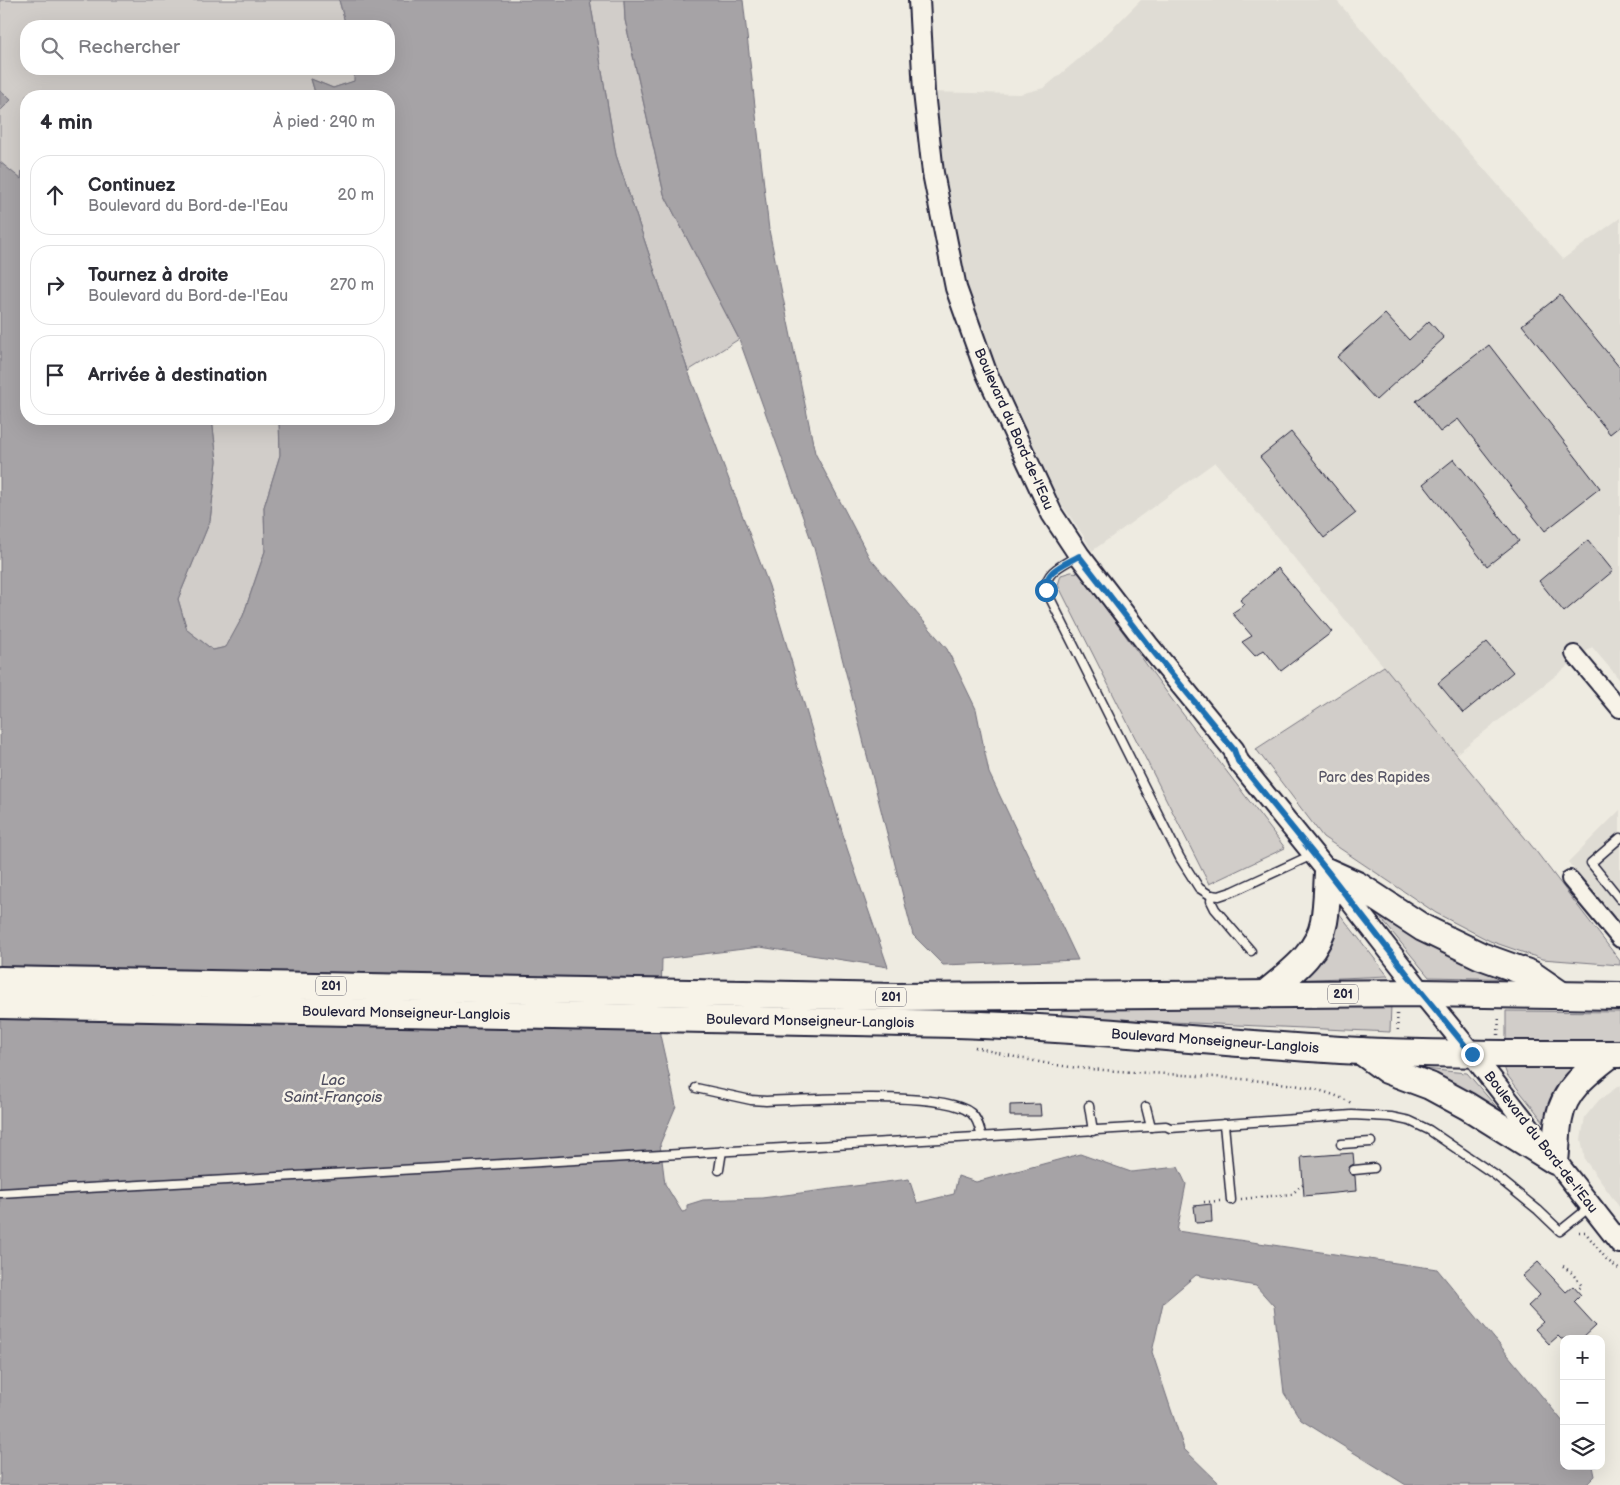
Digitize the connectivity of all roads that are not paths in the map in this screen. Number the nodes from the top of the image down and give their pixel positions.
1 (920, 0) edge
2 (1079, 556) junction
3 (1574, 654) dead end
4 (1620, 709) edge
5 (1620, 838) edge
6 (1320, 863) junction
7 (1570, 879) dead end
8 (1212, 895) junction
9 (1620, 899) edge
10 (1620, 939) edge
11 (1251, 951) dead end
12 (0, 980) edge
13 (1422, 993) junction
14 (1560, 994) junction
15 (1264, 995) junction
16 (1620, 996) edge
17 (0, 1005) edge
18 (661, 1005) junction
19 (1361, 1051) junction
20 (1472, 1054) junction
21 (1616, 1054) edge
22 (696, 1088) dead end
23 (1089, 1106) dead end
24 (1146, 1107) dead end
25 (1224, 1124) junction
26 (1150, 1127) junction
27 (1093, 1131) junction
28 (982, 1137) junction
29 (1371, 1142) dead end
30 (1341, 1144) dead end
31 (722, 1151) junction
32 (1555, 1161) junction
33 (1374, 1168) dead end
34 (719, 1170) dead end
35 (1354, 1170) dead end
36 (0, 1193) edge
37 (1231, 1200) road end
38 (1591, 1206) junction
39 (1620, 1243) edge

1 - 2 street, Boulevard du Bord-de-l'Eau
2 - 6 street, Boulevard du Bord-de-l'Eau
2 - 8 lane
3 - 4 street
5 - 9 lane
6 - 8 lane
6 - 13 street, Boulevard du Bord-de-l'Eau
6 - 14 highway
6 - 15 highway
7 - 10 street
8 - 11 lane
12 - 18 highway, Boulevard Monseigneur-Langlois / 201
13 - 14 highway, Boulevard Monseigneur-Langlois / 201
13 - 15 highway, Boulevard Monseigneur-Langlois / 201
13 - 20 street, Boulevard du Bord-de-l'Eau
14 - 16 highway, Boulevard Monseigneur-Langlois / 201
15 - 18 highway, Boulevard Monseigneur-Langlois / 201
17 - 18 highway, Boulevard Monseigneur-Langlois / 201
18 - 19 highway, Boulevard Monseigneur-Langlois / 201
19 - 20 highway, Boulevard Monseigneur-Langlois / 201
19 - 32 highway
20 - 21 highway, Boulevard Monseigneur-Langlois / 201
20 - 32 street, Boulevard du Bord-de-l'Eau
21 - 32 highway
22 - 28 lane
23 - 27 lane
24 - 26 lane
25 - 26 lane
25 - 37 lane
25 - 38 lane
26 - 27 lane
27 - 28 lane
28 - 31 lane
29 - 30 lane
31 - 34 lane
31 - 36 lane
32 - 38 street, Boulevard du Bord-de-l'Eau
33 - 35 lane
38 - 39 street, Boulevard du Bord-de-l'Eau

